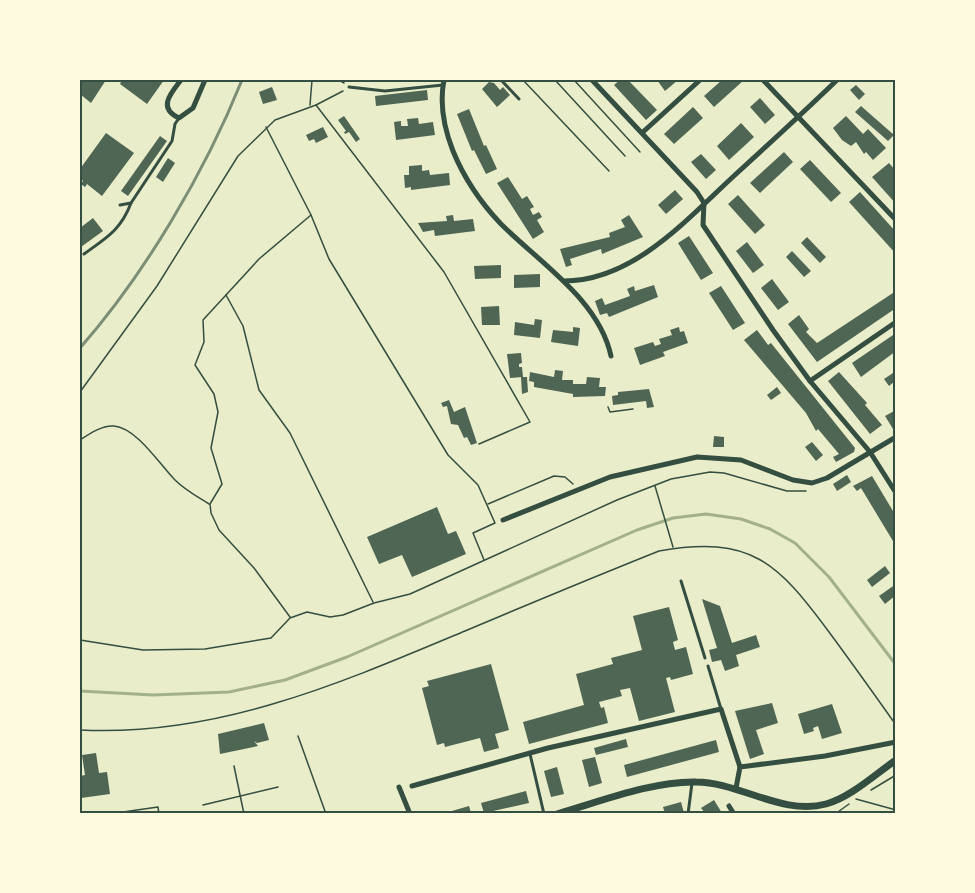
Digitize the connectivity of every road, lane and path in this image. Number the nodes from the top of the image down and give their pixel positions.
1 (181, 80) edge
2 (205, 80) edge
3 (312, 80) edge
4 (501, 80) edge
5 (524, 80) edge
6 (555, 80) edge
7 (574, 80) edge
8 (592, 80) edge
9 (700, 80) edge
10 (763, 80) edge
11 (837, 80) edge
12 (443, 82) edge
13 (349, 87) joint
14 (519, 99) dead end
15 (315, 105) junction
16 (310, 107) junction
17 (799, 116) junction
18 (179, 118) junction
19 (266, 127) junction
20 (643, 132) junction
21 (640, 152) dead end
22 (625, 156) dead end
23 (609, 171) dead end
24 (131, 203) junction
25 (704, 203) junction
26 (120, 204) dead end
27 (311, 215) junction
28 (896, 220) edge
29 (84, 254) dead end
30 (564, 281) junction
31 (226, 294) junction
32 (896, 321) edge
33 (611, 356) dead end
34 (810, 381) junction
35 (80, 392) edge
36 (608, 407) dead end
37 (633, 410) dead end
38 (896, 437) edge
39 (80, 440) edge
40 (479, 444) dead end
41 (870, 452) junction
42 (654, 485) junction
43 (575, 489) junction
44 (813, 489) dead end
45 (896, 493) edge
46 (210, 504) junction
47 (487, 504) junction
48 (503, 520) dead end
49 (673, 548) junction
50 (484, 561) junction
51 (681, 581) dead end
52 (374, 603) junction
53 (290, 618) junction
54 (80, 640) edge
55 (705, 658) dead end
56 (708, 666) dead end
57 (721, 709) junction
58 (896, 725) edge
59 (80, 730) edge
60 (298, 736) dead end
61 (896, 742) edge
62 (530, 754) junction
63 (896, 760) edge
64 (234, 766) dead end
65 (740, 768) junction
66 (693, 782) junction
67 (412, 786) dead end
68 (278, 787) dead end
69 (399, 787) dead end
70 (736, 788) junction
71 (240, 796) junction
72 (841, 798) junction
73 (203, 805) dead end
74 (729, 806) dead end
75 (805, 810) edge
76 (896, 810) edge
77 (109, 813) edge
78 (159, 813) edge
79 (244, 813) edge
80 (326, 813) edge
81 (410, 813) edge
82 (544, 813) edge
83 (557, 813) edge
84 (688, 813) edge
85 (734, 813) edge

1 - 18 street
2 - 18 street
3 - 16 path
4 - 14 lane
5 - 23 path
6 - 22 path
7 - 21 path
8 - 20 street
9 - 20 street
10 - 17 street
11 - 17 street
12 - 13 lane
12 - 30 street
13 - 15 path
15 - 16 path
15 - 40 path
16 - 19 path
17 - 25 street
17 - 28 street
18 - 24 lane
19 - 27 path
19 - 35 path
20 - 25 street
24 - 26 lane
24 - 29 lane
25 - 30 street
25 - 34 street
27 - 31 path
27 - 47 path
30 - 33 street
31 - 46 path
31 - 52 path
32 - 34 street
34 - 41 street
36 - 37 path
38 - 41 street
39 - 46 path
41 - 43 street
41 - 45 street
42 - 44 path
42 - 49 path
42 - 50 path
43 - 47 path
43 - 48 street
46 - 53 path
47 - 50 path
49 - 58 path
49 - 59 path
50 - 52 path
51 - 55 lane
52 - 53 path
53 - 54 path
56 - 57 lane
57 - 62 street
57 - 65 street
60 - 80 path
61 - 65 street
62 - 67 street
62 - 82 lane
63 - 72 street
64 - 71 path
65 - 70 street
66 - 70 street
66 - 83 street
66 - 84 lane
68 - 71 path
69 - 81 street
70 - 75 street
71 - 73 path
71 - 79 path
72 - 75 street
72 - 76 path
74 - 85 street
77 - 78 path

